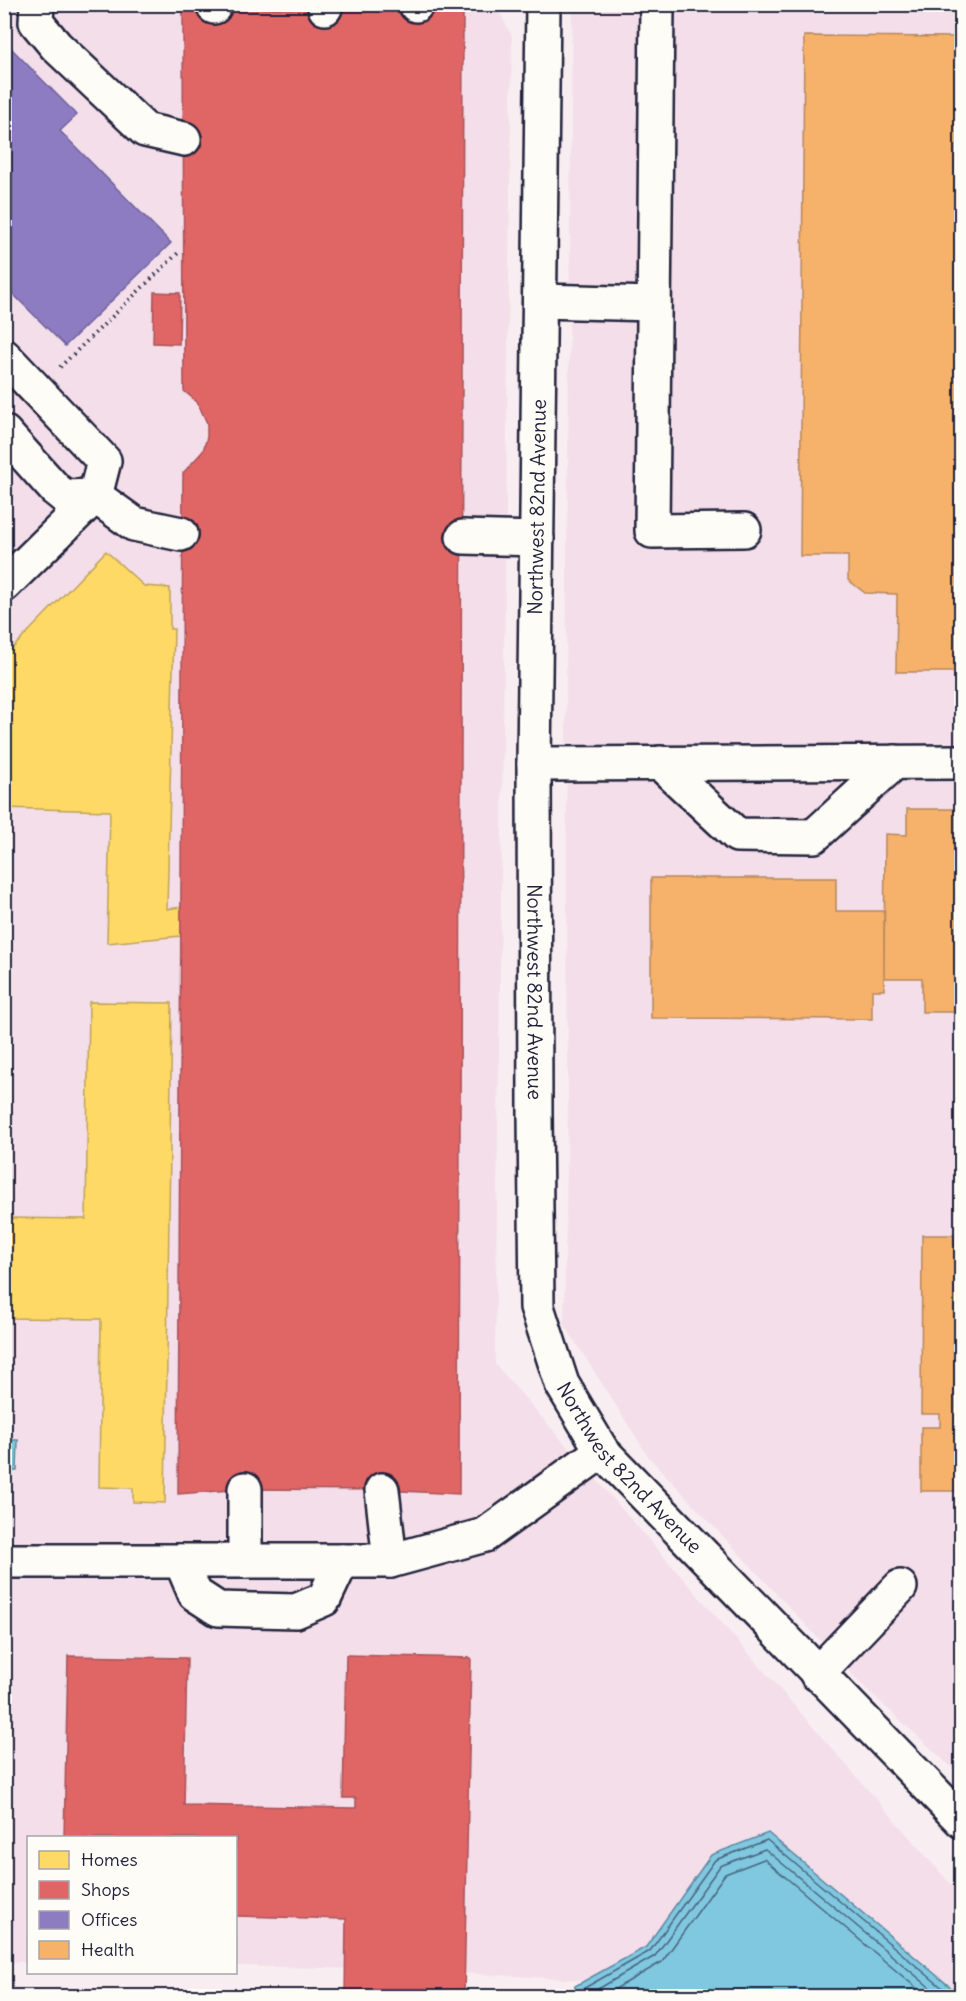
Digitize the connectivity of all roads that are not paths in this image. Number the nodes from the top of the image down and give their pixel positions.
1 (37, 4) edge
2 (543, 4) edge
3 (657, 4) edge
4 (184, 139) dead end
5 (540, 301) junction
6 (654, 304) junction
7 (4, 356) edge
8 (4, 432) edge
9 (95, 496) junction
10 (744, 530) dead end
11 (181, 534) dead end
12 (463, 537) dead end
13 (537, 539) junction
14 (4, 585) edge
15 (895, 762) junction
16 (962, 762) edge
17 (660, 763) junction
18 (534, 764) junction
19 (602, 1450) junction
20 (245, 1489) dead end
21 (382, 1490) dead end
22 (4, 1561) edge
23 (181, 1561) junction
24 (245, 1561) junction
25 (342, 1561) junction
26 (390, 1561) junction
27 (900, 1587) dead end
28 (817, 1674) junction
29 (962, 1821) edge

1 - 4 street
2 - 5 street, Northwest 82nd Avenue
3 - 6 street
5 - 6 street
5 - 13 street, Northwest 82nd Avenue
6 - 10 street
7 - 9 street
8 - 9 street
9 - 11 street
9 - 14 street
12 - 13 street
13 - 18 street, Northwest 82nd Avenue
15 - 16 street
15 - 17 street
15 - 17 street
17 - 18 street
18 - 19 street, Northwest 82nd Avenue
19 - 26 street
19 - 28 street, Northwest 82nd Avenue
20 - 24 street
21 - 26 street
22 - 23 street
23 - 24 street
23 - 25 street
24 - 25 street
25 - 26 street
27 - 28 street
28 - 29 street, Northwest 82nd Avenue

